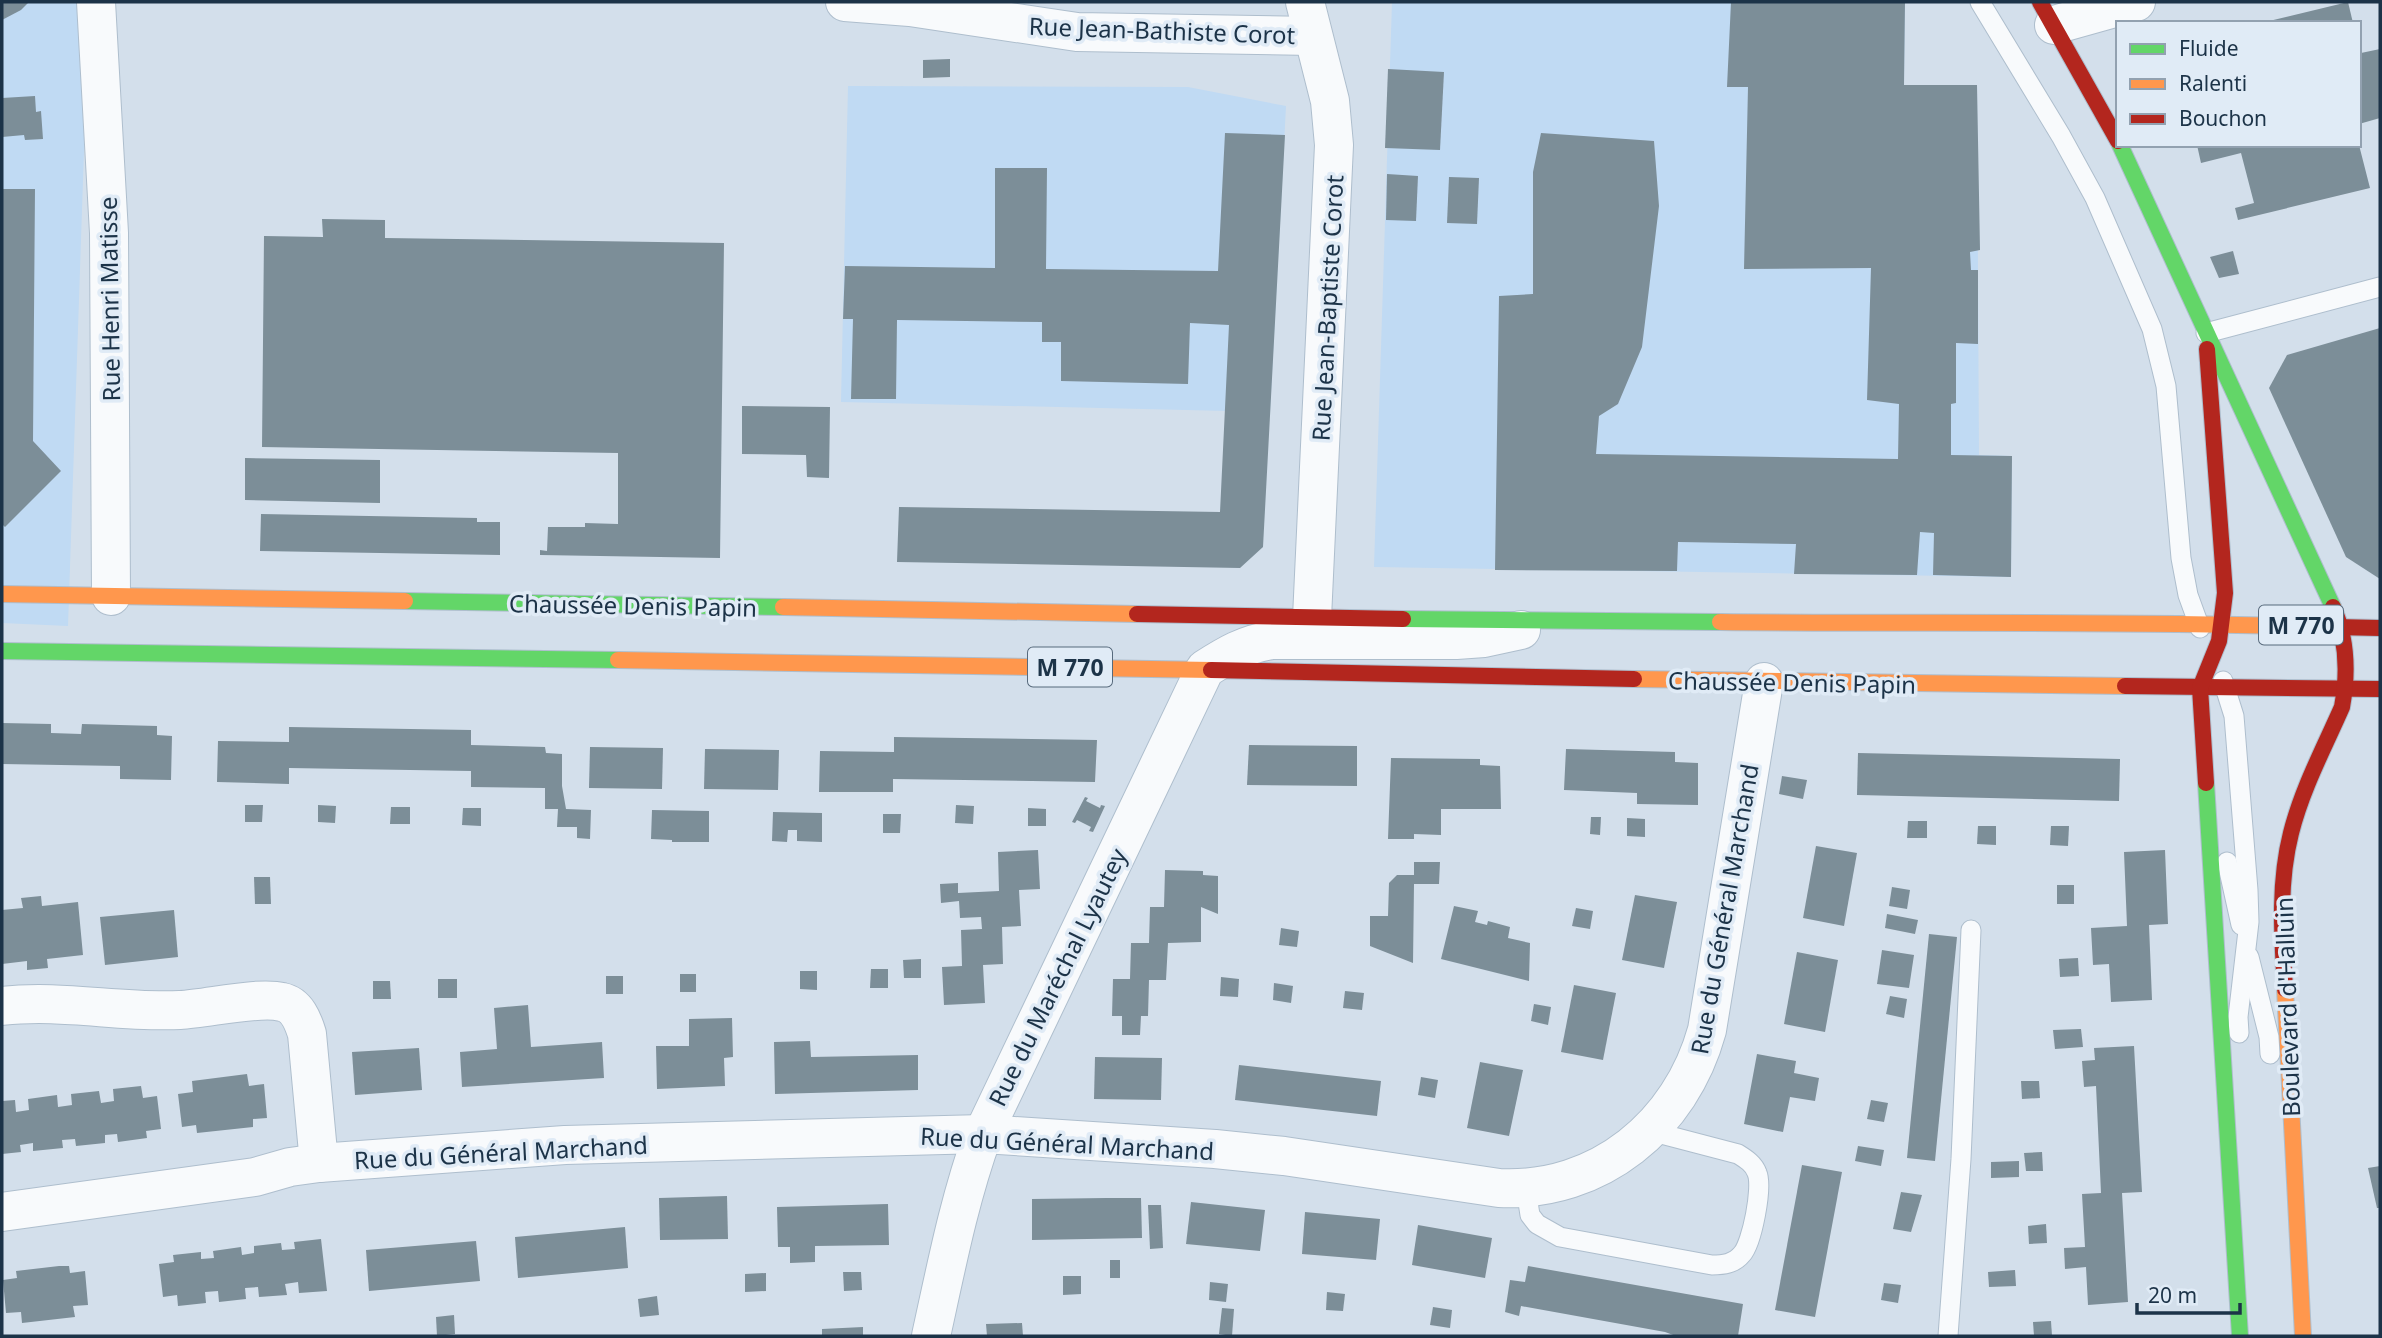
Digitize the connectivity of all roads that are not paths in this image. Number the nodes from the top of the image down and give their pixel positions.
1 (96, 2) edge
2 (845, 2) edge
3 (1980, 2) edge
4 (2136, 2) edge
5 (2047, 13) edge
6 (1309, 19) edge
7 (2116, 138) edge
8 (2121, 147) edge
9 (2380, 287) edge
10 (2206, 333) junction
11 (1315, 552) junction
12 (2, 594) edge
13 (111, 596) junction
14 (1265, 617) junction
15 (1312, 618) junction
16 (1573, 621) junction
17 (2190, 624) junction
18 (2223, 625) junction
19 (2340, 626) junction
20 (2380, 628) edge
21 (2, 651) edge
22 (2214, 656) junction
23 (914, 665) junction
24 (1205, 669) junction
25 (1764, 682) junction
26 (2210, 685) junction
27 (2346, 689) junction
28 (2380, 689) edge
29 (1971, 930) dead end
30 (2246, 947) junction
31 (2, 1006) edge
32 (1650, 1131) junction
33 (983, 1134) junction
34 (319, 1163) junction
35 (1526, 1189) junction
36 (2, 1212) edge
37 (931, 1336) edge
38 (1948, 1336) edge
39 (2240, 1336) edge
40 (2256, 1336) edge
41 (2289, 1336) edge
42 (2303, 1336) edge

1 - 13 street, Rue Henri Matisse
2 - 6 street, Rue Jean-Bathiste Corot
3 - 17 lane
4 - 5 street
5 - 7 main road
6 - 11 street, Rue Jean-Baptiste Corot
8 - 10 main road
9 - 10 lane
10 - 18 main road
10 - 19 main road
11 - 14 street, Chaussée Denis Papin
11 - 15 street, Rue Jean-Baptiste Corot
12 - 13 main road, Chaussée Denis Papin / M 770
13 - 14 main road, Chaussée Denis Papin / M 770
14 - 15 main road, Chaussée Denis Papin / M 770
14 - 23 street, Chaussée Denis Papin
15 - 16 main road, Chaussée Denis Papin / M 770
16 - 17 main road, Chaussée Denis Papin / M 770
16 - 24 street, Chaussée Denis Papin
17 - 18 main road, Chaussée Denis Papin / M 770
17 - 22 lane
17 - 26 lane
18 - 19 main road, Chaussée Denis Papin / M 770
18 - 22 main road
19 - 20 main road, Chaussée Denis Papin / M 770
19 - 27 main road
21 - 23 main road, Chaussée Denis Papin / M 770
22 - 26 lane
23 - 24 main road, Chaussée Denis Papin / M 770
24 - 25 main road, Chaussée Denis Papin / M 770
24 - 33 street, Rue du Maréchal Lyautey
25 - 26 main road, Chaussée Denis Papin / M 770
25 - 32 street, Rue du Général Marchand
26 - 27 main road, Chaussée Denis Papin / M 770
26 - 30 lane
26 - 39 main road
27 - 28 main road, Chaussée Denis Papin / M 770
27 - 42 main road, Boulevard d'Halluin
29 - 38 lane
30 - 40 lane
30 - 41 lane
31 - 34 street
32 - 35 street, Rue du Général Marchand
32 - 35 lane
33 - 34 street, Rue du Général Marchand
33 - 35 street, Rue du Général Marchand
33 - 37 street, Rue du Maréchal Lyautey
34 - 36 street, Rue du Général Marchand

